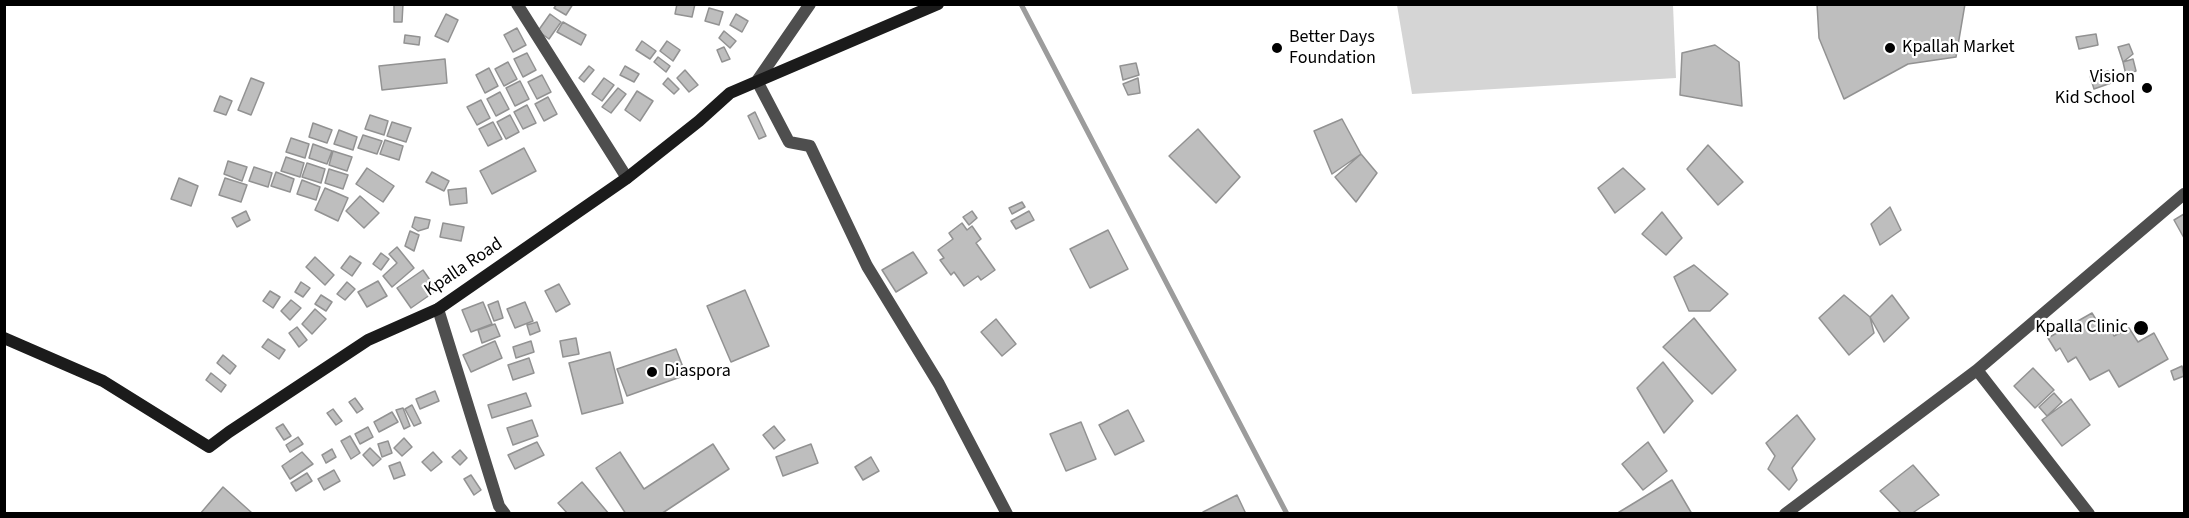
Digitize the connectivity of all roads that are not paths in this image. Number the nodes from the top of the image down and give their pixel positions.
1 (517, 4) edge
2 (810, 4) edge
3 (938, 4) edge
4 (757, 81) junction
5 (627, 178) junction
6 (2184, 194) edge
7 (438, 309) junction
8 (4, 338) edge
9 (1977, 370) junction
10 (505, 513) edge
11 (1007, 513) edge
12 (1785, 513) edge
13 (2089, 513) edge

1 - 5 street
2 - 4 street
3 - 4 street, Kpalla Road
4 - 5 street, Kpalla Road
4 - 11 street
5 - 7 street, Kpalla Road
6 - 9 street
7 - 8 street, Kpalla Road
7 - 10 street
9 - 12 street
9 - 13 street

